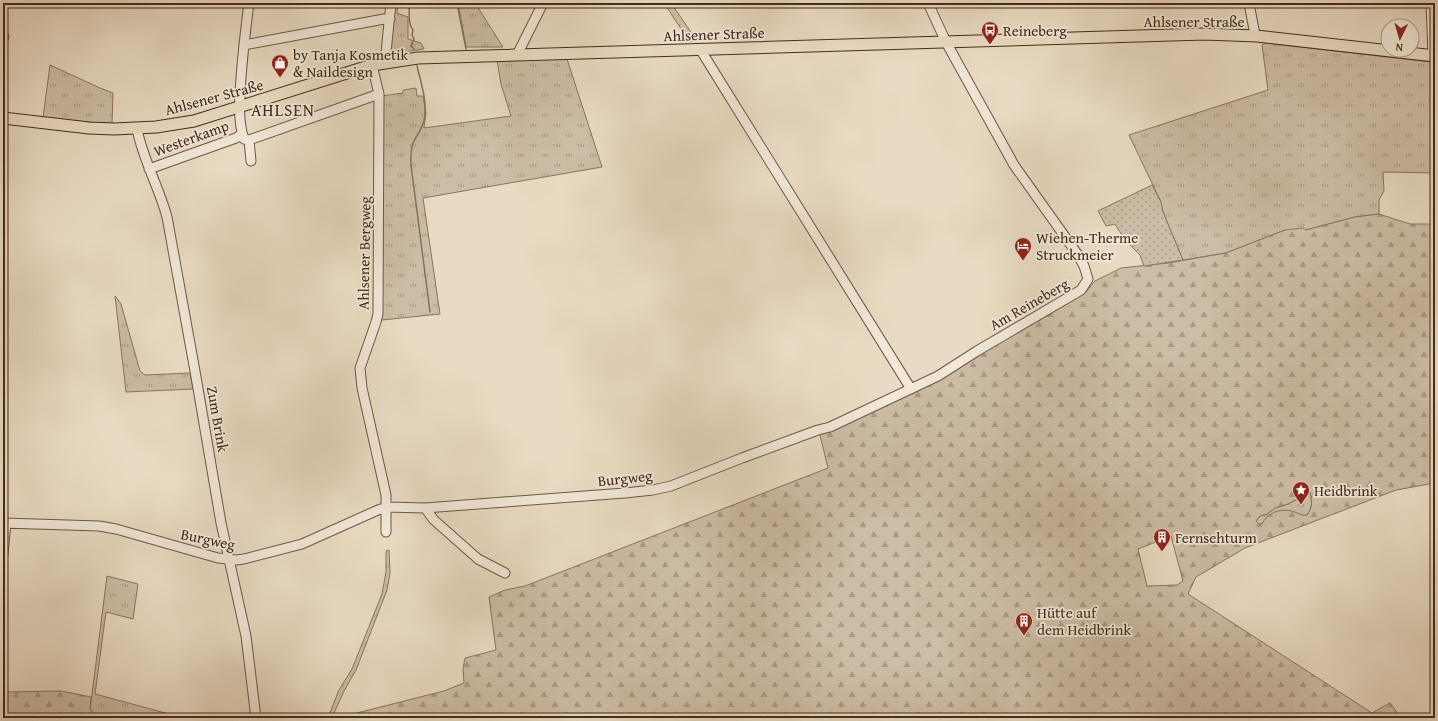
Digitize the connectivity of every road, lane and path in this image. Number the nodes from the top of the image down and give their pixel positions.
1 (249, 3) edge
2 (391, 3) edge
3 (543, 3) edge
4 (928, 3) edge
5 (1249, 3) edge
6 (1431, 3) edge
7 (390, 19) junction
8 (1255, 35) junction
9 (946, 42) junction
10 (244, 45) junction
11 (700, 49) junction
12 (517, 55) junction
13 (1434, 57) edge
14 (385, 62) junction
15 (372, 65) junction
16 (379, 94) junction
17 (240, 108) junction
18 (3, 118) edge
19 (137, 129) junction
20 (242, 134) junction
21 (249, 140) junction
22 (251, 161) dead end
23 (149, 169) junction
24 (911, 389) junction
25 (818, 430) joint
26 (387, 507) junction
27 (425, 508) junction
28 (4, 523) edge
29 (386, 532) dead end
30 (3, 554) edge
31 (229, 559) junction
32 (505, 573) dead end
33 (256, 718) edge

1 - 10 street, Westerkamp
2 - 7 street
3 - 12 street
4 - 9 street
5 - 8 street
6 - 13 street
7 - 10 street
7 - 14 street
8 - 9 main road, Ahlsener Straße
8 - 13 main road, Ahlsener Straße
9 - 11 main road, Ahlsener Straße
9 - 24 street, Am Reineberg
10 - 17 street, Westerkamp
11 - 12 main road, Ahlsener Straße
11 - 24 street
12 - 14 main road, Ahlsener Straße
14 - 15 main road, Ahlsener Straße
15 - 16 street, Ahlsener Bergweg
15 - 17 main road, Ahlsener Straße
16 - 21 street, Westerkamp
16 - 26 street, Ahlsener Bergweg
17 - 19 main road, Ahlsener Straße
17 - 20 street, Westerkamp
18 - 19 main road, Ahlsener Straße
19 - 23 street, Zum Brink
20 - 21 street, Westerkamp
20 - 23 street, Westerkamp
21 - 22 street, Westerkamp
23 - 31 street, Zum Brink
24 - 25 street, Am Reineberg
25 - 27 street, Burgweg
26 - 27 street, Burgweg
26 - 29 street, Ahlsener Bergweg
26 - 31 street, Burgweg
27 - 32 street
28 - 30 street
28 - 31 street, Burgweg
31 - 33 street, Zum Brink

